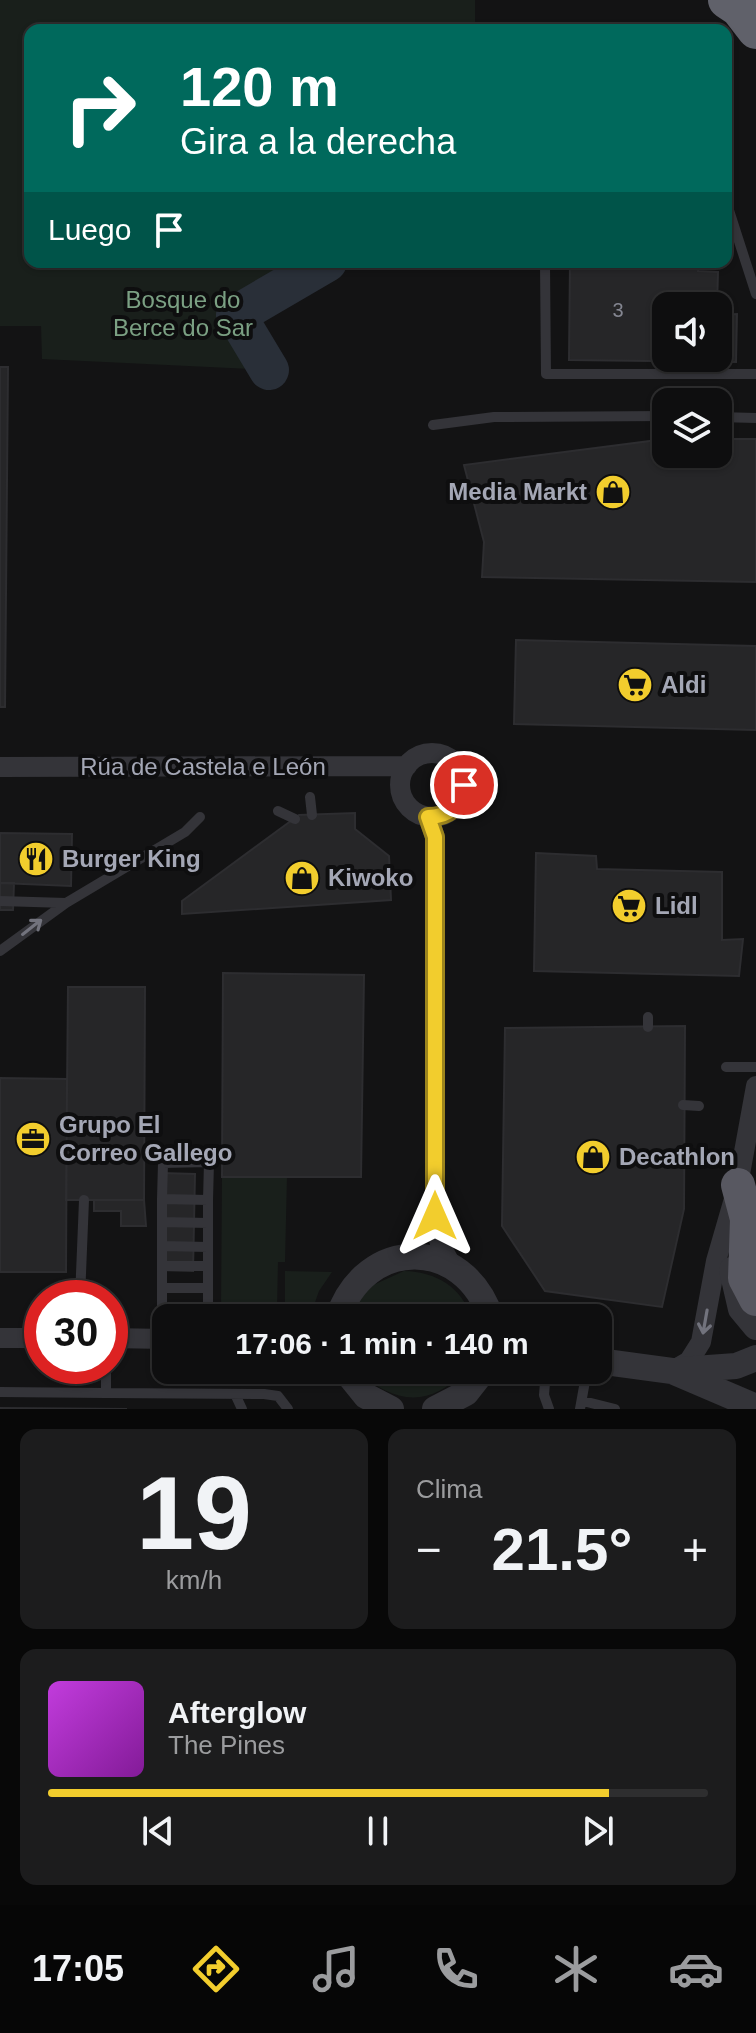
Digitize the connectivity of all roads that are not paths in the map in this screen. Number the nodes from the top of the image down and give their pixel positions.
1 (727, 0) edge
2 (756, 30) edge
3 (732, 220) edge
4 (545, 268) edge
5 (756, 294) edge
6 (756, 374) edge
7 (652, 416) edge
8 (732, 417) edge
9 (756, 418) edge
10 (433, 425) dead end
11 (407, 766) junction
12 (0, 767) edge
13 (310, 797) dead end
14 (278, 811) dead end
15 (312, 815) dead end
16 (200, 817) dead end
17 (428, 817) junction
18 (295, 819) dead end
19 (0, 901) edge
20 (66, 903) junction
21 (0, 951) edge
22 (726, 1067) dead end
23 (756, 1067) edge
24 (756, 1086) edge
25 (683, 1105) dead end
26 (699, 1106) dead end
27 (738, 1185) junction
28 (162, 1199) junction
29 (84, 1200) dead end
30 (208, 1200) junction
31 (435, 1216) junction
32 (162, 1222) junction
33 (208, 1223) junction
34 (162, 1246) junction
35 (208, 1247) junction
36 (411, 1257) junction
37 (451, 1265) junction
38 (162, 1266) junction
39 (208, 1266) junction
40 (81, 1280) edge
41 (162, 1288) junction
42 (208, 1288) junction
43 (756, 1299) edge
44 (163, 1304) edge
45 (208, 1304) edge
46 (342, 1304) edge
47 (486, 1304) edge
48 (756, 1327) edge
49 (0, 1338) edge
50 (24, 1338) edge
51 (128, 1338) edge
52 (152, 1339) edge
53 (756, 1358) edge
54 (612, 1363) edge
55 (672, 1371) junction
56 (106, 1384) edge
57 (352, 1384) edge
58 (473, 1384) edge
59 (545, 1384) edge
60 (585, 1384) edge
61 (0, 1392) edge
62 (106, 1393) junction
63 (235, 1394) junction
64 (361, 1402) edge
65 (581, 1405) edge
66 (756, 1407) edge
67 (242, 1409) edge
68 (288, 1409) edge
69 (391, 1409) edge
70 (435, 1409) edge
71 (549, 1409) edge
72 (615, 1409) edge

1 - 2 highway
3 - 5 lane
4 - 6 lane
7 - 10 lane
8 - 9 lane
11 - 12 street, Rúa de Castela e León
11 - 17 street
11 - 17 street
13 - 15 lane
14 - 18 lane
16 - 20 lane
17 - 31 street
19 - 20 lane
21 -> 20 lane
22 - 23 lane
24 - 27 street
25 - 26 lane
27 - 43 highway
27 - 48 street
27 -> 55 street
28 - 30 lane
28 - 30 lane
28 - 32 lane
29 - 40 lane
30 - 33 lane
31 - 36 street
31 - 37 street
32 - 33 lane
32 - 34 lane
33 - 35 lane
34 - 35 lane
34 - 38 lane
35 - 39 lane
36 - 37 street
36 - 46 street
37 - 47 street
38 - 39 lane
38 - 41 lane
39 - 42 lane
41 - 42 lane
41 - 44 lane
42 - 45 lane
49 - 50 street
51 - 52 street
53 - 55 street
54 - 55 street
55 - 66 street
56 - 62 lane
57 - 64 street
58 - 70 street
59 - 71 lane
60 - 65 lane
61 - 62 lane
62 - 63 lane
63 - 67 lane
63 - 68 lane
64 - 69 street
65 - 72 lane

